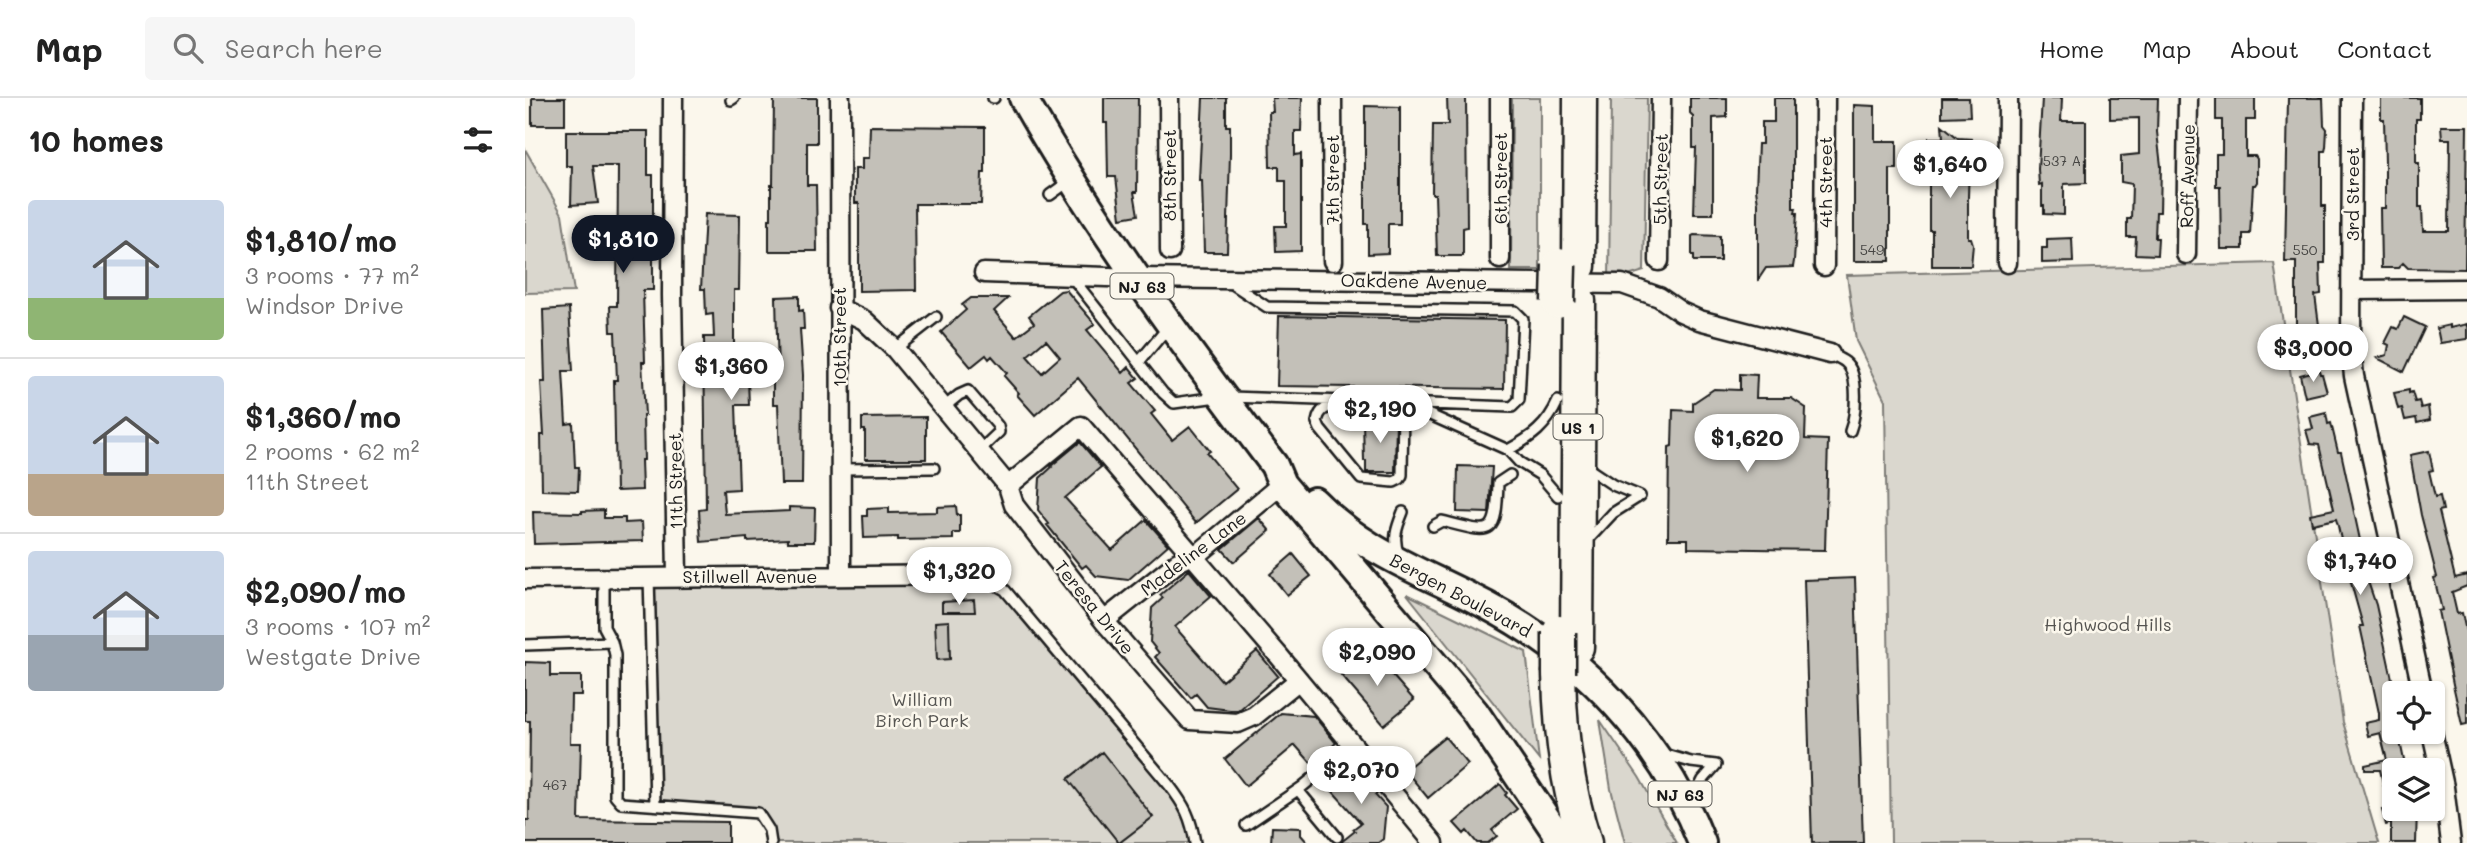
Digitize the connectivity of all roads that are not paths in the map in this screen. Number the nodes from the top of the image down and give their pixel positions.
1 (673, 98) edge
2 (840, 98) edge
3 (1023, 98) edge
4 (1169, 98) edge
5 (1332, 98) edge
6 (1500, 98) edge
7 (1559, 98) edge
8 (1580, 98) edge
9 (1661, 98) edge
10 (1825, 98) edge
11 (2008, 98) edge
12 (2188, 98) edge
13 (2352, 98) edge
14 (1072, 179) junction
15 (1050, 195) dead end
16 (1170, 251) dead end
17 (2186, 254) dead end
18 (1500, 259) dead end
19 (1333, 261) dead end
20 (1659, 261) dead end
21 (2007, 263) dead end
22 (1569, 265) junction
23 (1824, 266) dead end
24 (984, 273) dead end
25 (1071, 275) junction
26 (1137, 278) junction
27 (1224, 278) junction
28 (2467, 289) edge
29 (2351, 290) junction
30 (1569, 301) junction
31 (839, 308) junction
32 (936, 317) dead end
33 (1170, 325) junction
34 (895, 349) junction
35 (1830, 354) joint
36 (1139, 362) junction
37 (1222, 396) junction
38 (1558, 401) junction
39 (1374, 402) junction
40 (1403, 403) junction
41 (943, 409) junction
42 (1850, 431) dead end
43 (1509, 450) junction
44 (978, 451) junction
45 (1578, 459) junction
46 (934, 468) dead end
47 (840, 469) junction
48 (1278, 475) junction
49 (1510, 475) dead end
50 (1008, 486) junction
51 (1558, 496) junction
52 (1403, 512) dead end
53 (1433, 526) dead end
54 (1577, 552) junction
55 (1193, 554) junction
56 (1411, 570) junction
57 (974, 575) joint
58 (649, 576) junction
59 (677, 576) junction
60 (841, 576) junction
61 (604, 578) junction
62 (525, 579) edge
63 (1104, 621) junction
64 (1568, 640) junction
65 (612, 642) junction
66 (525, 645) edge
67 (1299, 680) junction
68 (1568, 680) junction
69 (2420, 681) edge
70 (2435, 744) edge
71 (1352, 746) junction
72 (1651, 748) junction
73 (1298, 790) junction
74 (655, 804) junction
75 (1689, 812) junction
76 (1246, 825) dead end
77 (1337, 837) dead end
78 (1427, 841) edge
79 (771, 843) edge
80 (1195, 843) edge
81 (1563, 843) edge
82 (1585, 843) edge
83 (1604, 843) edge
84 (1702, 843) edge
85 (2451, 843) edge

1 - 59 street, 11th Street
2 - 31 street, 10th Street
3 - 14 main road, Bergen Boulevard / NJ 63
4 - 16 street, 8th Street
5 - 19 street, 7th Street
6 - 18 street, 6th Street
7 - 22 highway, US 1
8 - 22 highway, US 1
9 - 20 street, 5th Street
10 - 23 street, 4th Street
11 - 21 street
12 - 17 street, Roff Avenue
13 - 29 street, 3rd Street
14 - 15 lane
14 - 26 main road, Bergen Boulevard / NJ 63
22 - 30 highway, US 1, bridge
24 - 25 street, Oakdene Avenue
25 - 26 street, Oakdene Avenue
25 - 36 lane
26 - 27 street, Oakdene Avenue
26 - 33 main road, Bergen Boulevard / NJ 63
27 - 35 street, Oakdene Avenue
27 - 40 lane
28 - 29 street
29 - 69 street, 3rd Street
30 - 38 highway, US 1
30 - 45 highway, US 1
31 - 34 street, Teresa Drive
31 - 47 street, 10th Street
32 - 34 lane
33 - 36 lane
33 - 37 main road, Bergen Boulevard / NJ 63
34 - 41 street, Teresa Drive
35 - 42 lane
36 - 37 lane
37 - 39 lane
37 - 48 main road, Bergen Boulevard / NJ 63
38 - 43 lane
38 - 51 highway, US 1
39 - 40 lane
39 - 40 lane
40 - 43 lane
41 - 44 street, Teresa Drive
41 - 44 lane
43 - 51 lane
44 - 50 street, Teresa Drive
45 - 54 highway, US 1
45 - 54 lane
46 - 47 lane
47 - 60 street, 10th Street
48 - 55 street, Madeline Lane
48 - 56 main road, Bergen Boulevard / NJ 63
48 - 81 main road, Bergen Boulevard / NJ 63
49 - 53 lane
50 - 55 street
50 - 63 street, Teresa Drive
51 - 64 highway, US 1
52 - 56 lane
54 - 64 highway, US 1
55 - 63 street, Madeline Lane
55 - 67 street
56 - 72 main road, Bergen Boulevard / NJ 63
57 - 60 street, Stillwell Avenue
57 - 80 lane
58 - 59 street, Stillwell Avenue
58 - 61 street, Stillwell Avenue
58 - 74 lane
59 - 60 street, Stillwell Avenue
61 - 62 street, Stillwell Avenue
61 - 65 lane
63 - 67 street, Teresa Drive
64 - 68 highway, US 1
65 - 66 lane
65 - 74 lane
67 - 71 street
68 - 82 highway, US 1
68 - 83 highway, US 1
70 - 85 street
71 - 73 lane
71 - 78 street
72 - 75 main road, Bergen Boulevard / NJ 63
72 - 75 lane
73 - 76 lane
73 - 77 lane
74 - 79 lane
75 - 84 main road, Bergen Boulevard / NJ 63

